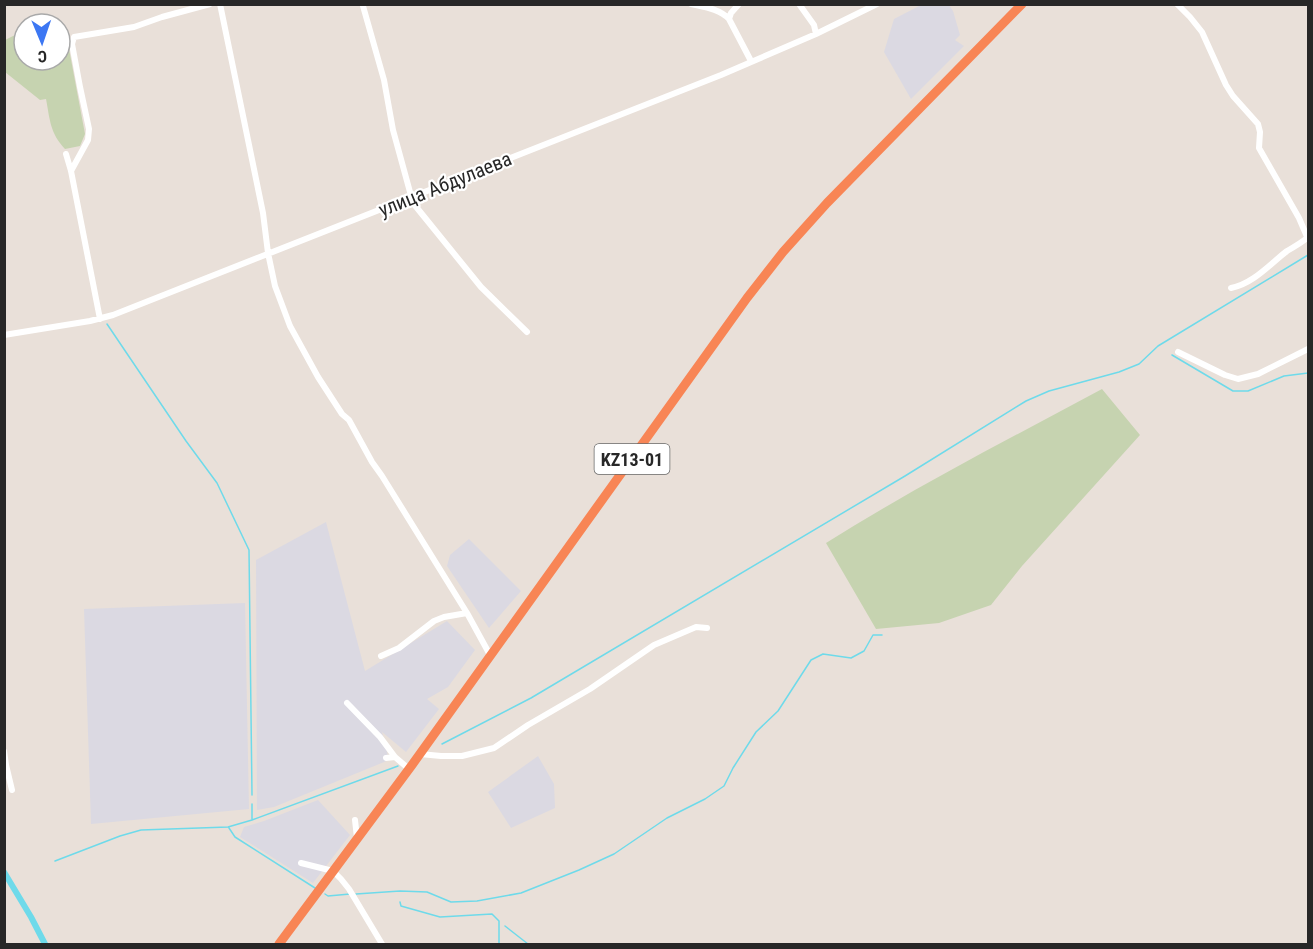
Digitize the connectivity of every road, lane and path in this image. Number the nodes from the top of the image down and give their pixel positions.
1 (210, 4) edge
2 (220, 4) edge
3 (691, 4) edge
4 (739, 4) edge
5 (799, 4) edge
6 (877, 4) edge
7 (1022, 4) edge
8 (1177, 4) edge
9 (363, 6) edge
10 (729, 19) junction
11 (816, 34) junction
12 (750, 61) junction
13 (66, 154) dead end
14 (71, 171) junction
15 (411, 198) junction
16 (1308, 238) edge
17 (268, 253) junction
18 (1231, 288) dead end
19 (100, 319) junction
20 (527, 332) dead end
21 (4, 335) edge
22 (1308, 349) edge
23 (1178, 352) dead end
24 (467, 613) junction
25 (707, 628) dead end
26 (490, 655) junction
27 (381, 656) dead end
28 (347, 703) dead end
29 (4, 751) edge
30 (420, 754) junction
31 (395, 757) junction
32 (386, 758) dead end
33 (409, 769) junction
34 (12, 790) dead end
35 (355, 820) dead end
36 (357, 839) junction
37 (301, 863) dead end
38 (333, 871) junction
39 (279, 945) edge
40 (382, 945) edge

1 - 14 street
2 - 17 street
3 - 10 street
4 - 10 street
5 - 11 street
6 - 11 street, улица Абдулаева
7 - 26 highway, KZ13-01
8 - 16 street
9 - 15 street
10 - 12 street
11 - 12 street, улица Абдулаева
12 - 15 street, улица Абдулаева
13 - 14 street
14 - 19 street
15 - 17 street, улица Абдулаева
15 - 20 street
16 - 18 street
17 - 19 street, улица Абдулаева
17 - 24 street
19 - 21 street, улица Абдулаева
22 - 23 street
24 - 26 street
24 - 27 street
25 - 30 street
26 - 30 highway, KZ13-01
28 - 31 street
29 - 34 street
30 - 33 highway, KZ13-01
31 - 32 street
31 - 33 street
33 - 36 highway, KZ13-01
35 - 36 street
36 - 38 highway, KZ13-01
37 - 38 street
38 - 39 highway, KZ13-01
38 - 40 street

